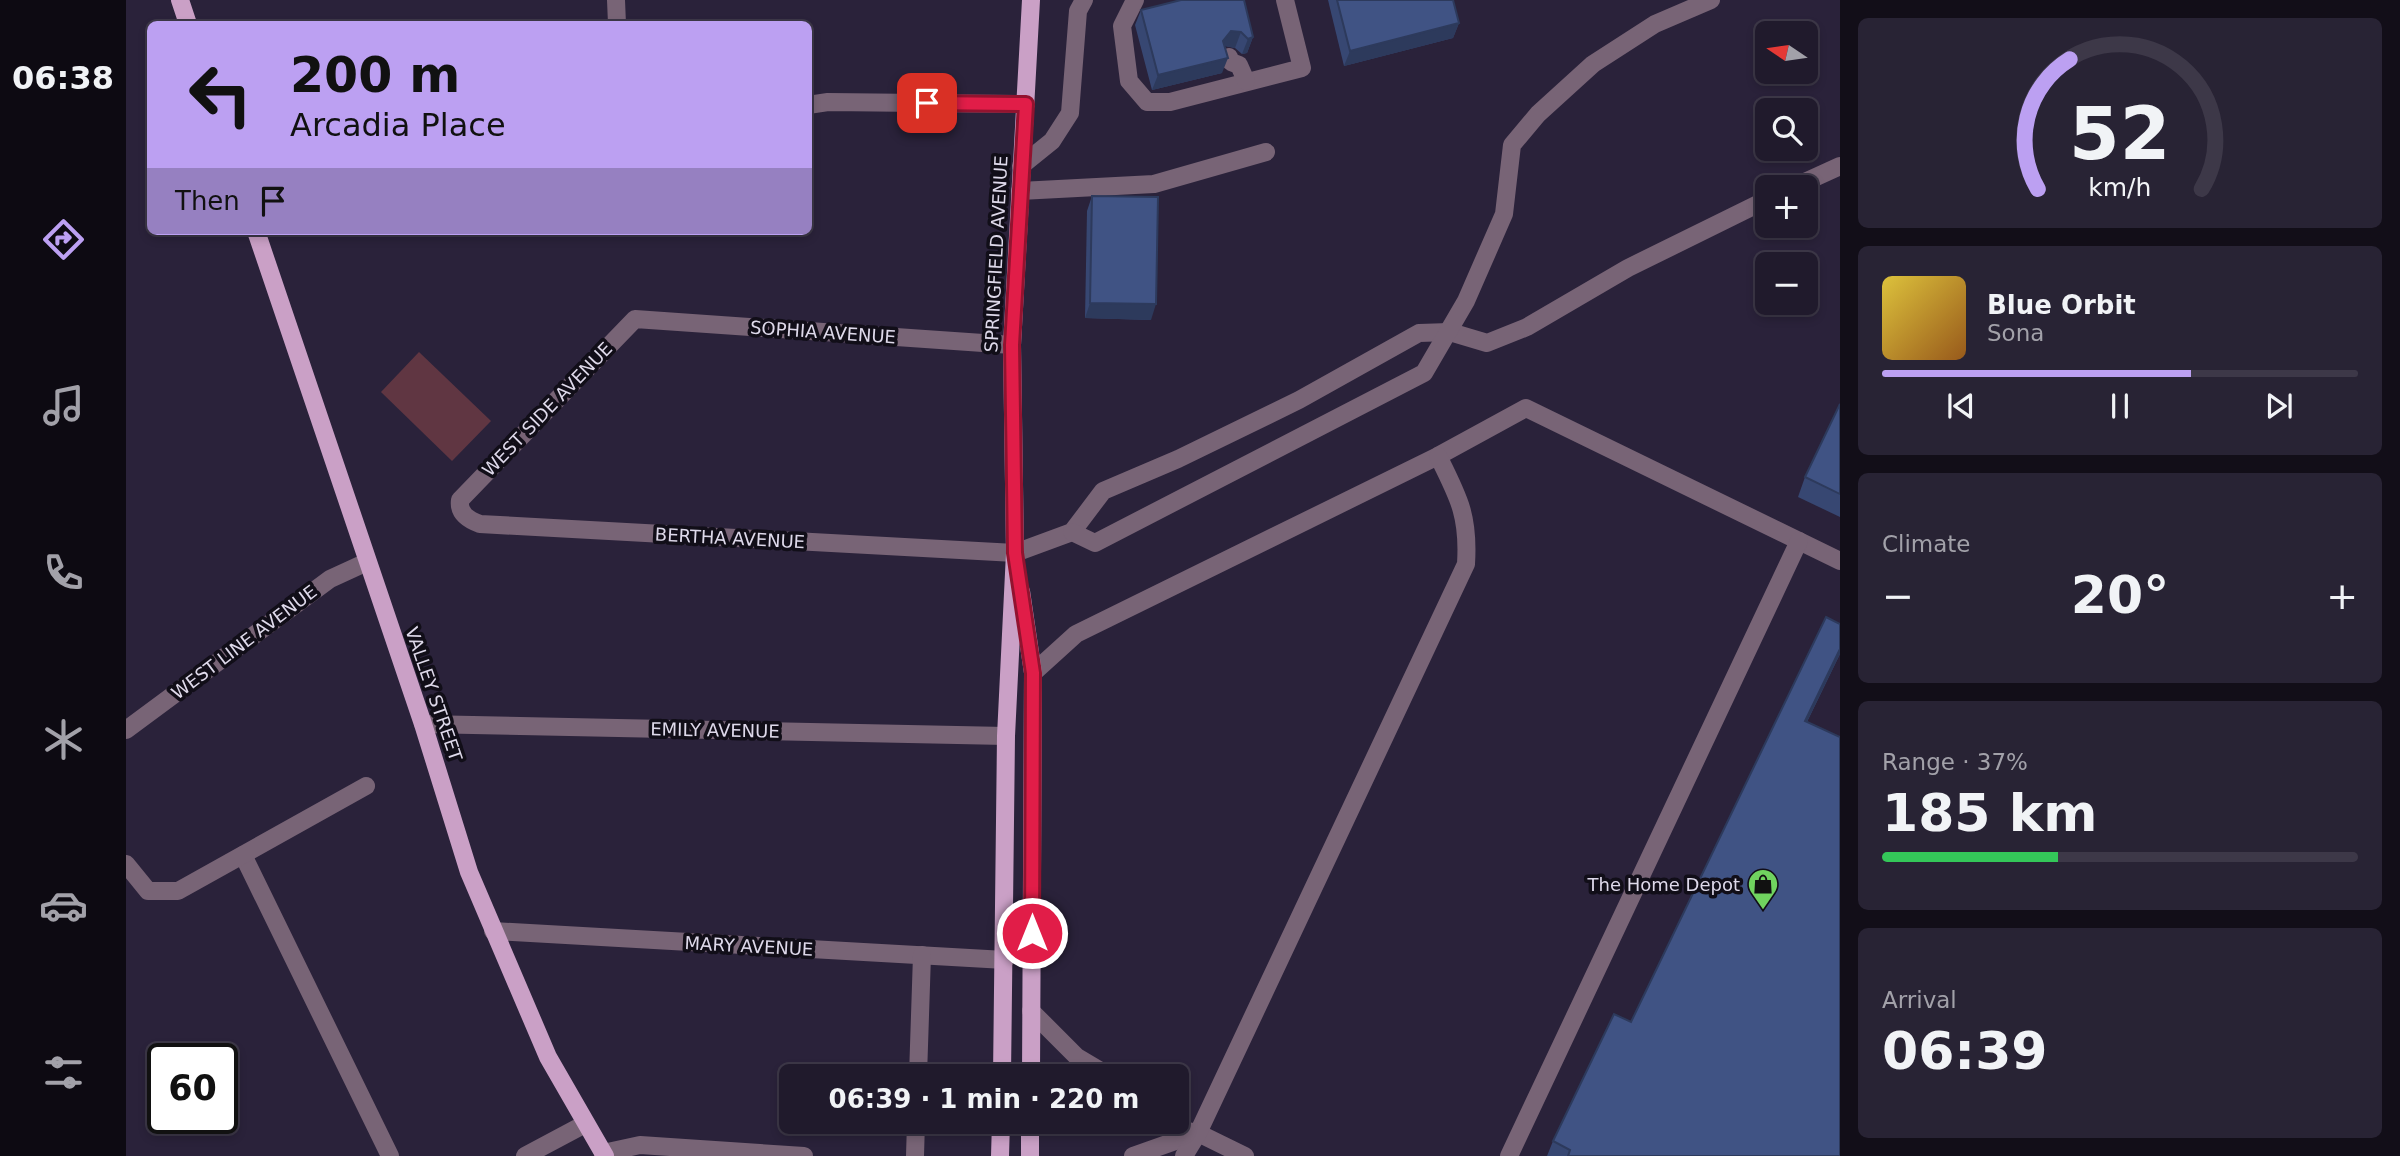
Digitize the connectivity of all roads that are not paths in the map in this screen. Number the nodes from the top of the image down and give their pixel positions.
1 (180, 0) edge
2 (616, 0) edge
3 (1031, 0) edge
4 (1084, 0) edge
5 (1135, 0) edge
6 (1285, 0) edge
7 (1711, 0) edge
8 (187, 21) edge
9 (617, 21) edge
10 (812, 104) edge
11 (1026, 104) junction
12 (1266, 152) dead end
13 (1021, 166) junction
14 (1840, 166) edge
15 (1818, 176) edge
16 (1020, 191) junction
17 (1755, 205) edge
18 (257, 235) edge
19 (635, 319) joint
20 (1450, 332) junction
21 (1012, 345) junction
22 (1438, 456) junction
23 (460, 500) joint
24 (1072, 531) junction
25 (1799, 541) junction
26 (1015, 553) junction
27 (1840, 561) edge
28 (367, 562) junction
29 (1033, 673) junction
30 (423, 724) junction
31 (126, 730) edge
32 (1006, 736) junction
33 (366, 786) dead end
34 (243, 855) junction
35 (126, 864) edge
36 (493, 931) junction
37 (922, 955) junction
38 (1005, 960) junction
39 (1031, 1010) junction
40 (918, 1064) edge
41 (1002, 1064) edge
42 (1031, 1064) edge
43 (1089, 1064) edge
44 (585, 1124) junction
45 (1189, 1131) edge
46 (1198, 1133) junction
47 (916, 1134) edge
48 (1001, 1134) edge
49 (1030, 1134) edge
50 (604, 1155) edge
51 (390, 1156) edge
52 (525, 1156) edge
53 (804, 1156) edge
54 (915, 1156) edge
55 (1000, 1156) edge
56 (1030, 1156) edge
57 (1133, 1156) edge
58 (1184, 1156) edge
59 (1245, 1156) edge
60 (1509, 1156) edge

1 - 8 main road
2 - 9 street
3 - 11 main road, SPRINGFIELD AVENUE
4 - 13 street
5 - 6 street
7 - 20 street
10 - 11 street
11 - 13 main road, SPRINGFIELD AVENUE
12 - 16 street
13 - 16 main road, SPRINGFIELD AVENUE
14 - 15 street
16 - 21 main road, SPRINGFIELD AVENUE
17 - 20 street
18 - 28 main road, VALLEY STREET
19 - 21 street, SOPHIA AVENUE
19 - 23 street, WEST SIDE AVENUE
20 - 24 street
20 - 24 street
21 - 26 main road, SPRINGFIELD AVENUE
22 - 25 street
22 - 29 street
22 - 46 street
23 - 26 street, BERTHA AVENUE
24 - 26 street
25 - 27 street
25 - 60 street
26 - 29 main road, SPRINGFIELD AVENUE
26 - 32 main road, SPRINGFIELD AVENUE
28 - 30 main road, VALLEY STREET
28 - 31 street, WEST LINE AVENUE
29 - 39 main road, SPRINGFIELD AVENUE
30 - 32 street, EMILY AVENUE
30 - 36 main road, VALLEY STREET
32 - 38 main road, SPRINGFIELD AVENUE
33 - 34 street
34 - 35 street
34 - 51 street
36 - 37 street, MARY AVENUE
36 - 44 main road, VALLEY STREET
37 - 38 street, MARY AVENUE
37 - 40 street
38 - 41 main road, SPRINGFIELD AVENUE
39 - 42 main road, SPRINGFIELD AVENUE
39 - 43 street
44 - 50 main road, VALLEY STREET
44 - 52 street
45 - 46 street
46 - 57 street
46 - 58 street
46 - 59 street
47 - 54 street
48 - 55 main road
49 - 56 main road
50 - 53 street

